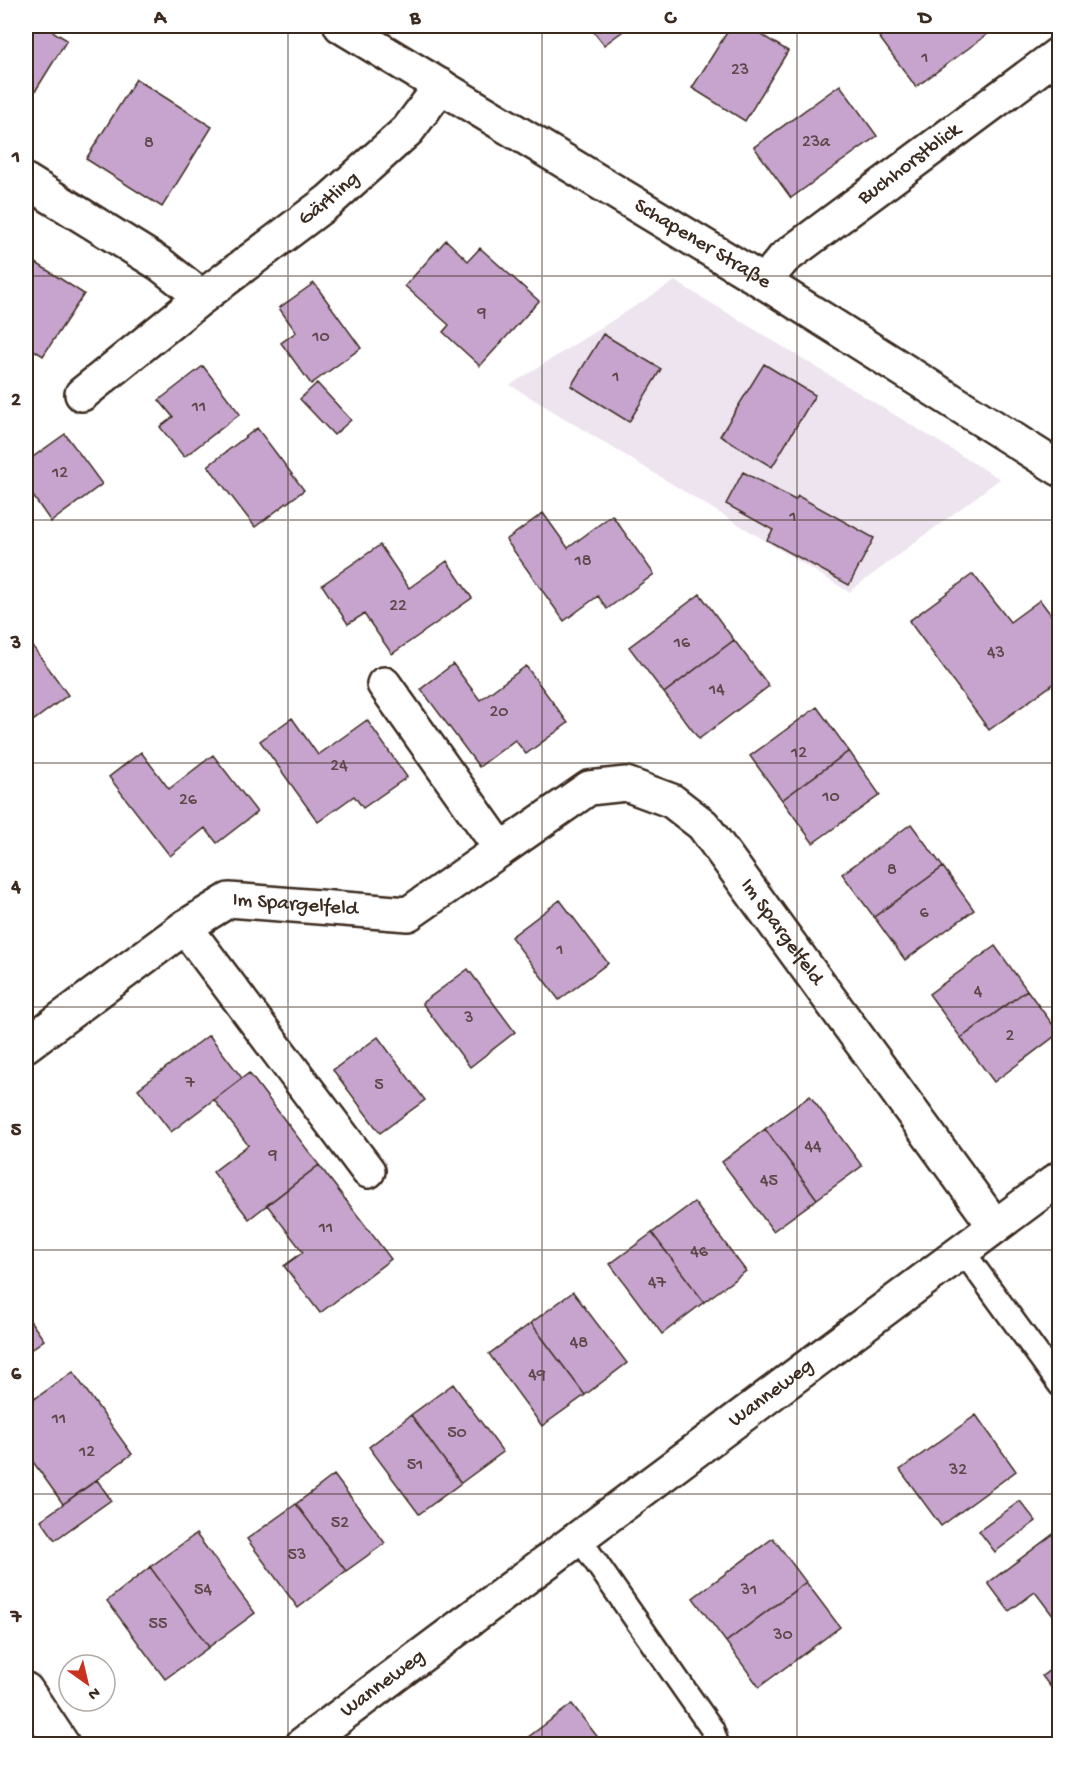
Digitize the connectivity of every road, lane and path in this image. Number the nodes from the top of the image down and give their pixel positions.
1 (341, 26) edge
2 (1059, 53) edge
3 (441, 86) junction
4 (26, 182) edge
5 (764, 282) junction
6 (202, 297) junction
7 (82, 394) dead end
8 (1059, 469) edge
9 (384, 684) dead end
10 (501, 849) junction
11 (185, 927) junction
12 (26, 1045) edge
13 (368, 1171) dead end
14 (1059, 1178) edge
15 (995, 1226) junction
16 (962, 1250) junction
17 (1059, 1385) edge
18 (579, 1538) junction
19 (26, 1690) edge
20 (62, 1744) edge
21 (303, 1744) edge
22 (717, 1744) edge

1 - 3 street, Schapener Straße
2 - 5 street, Buchhorstblick
3 - 5 street, Schapener Straße
3 - 6 street, Gärtling
4 - 6 street
5 - 8 street, Schapener Straße
6 - 7 street, Gärtling
9 - 10 street
10 - 11 street, Im Spargelfeld
10 - 15 street, Im Spargelfeld
11 - 12 street, Im Spargelfeld
11 - 13 street
14 - 15 street, Wanneweg
15 - 16 street, Wanneweg
16 - 17 lane
16 - 18 street, Wanneweg
18 - 21 street, Wanneweg
18 - 22 lane
19 - 20 street

